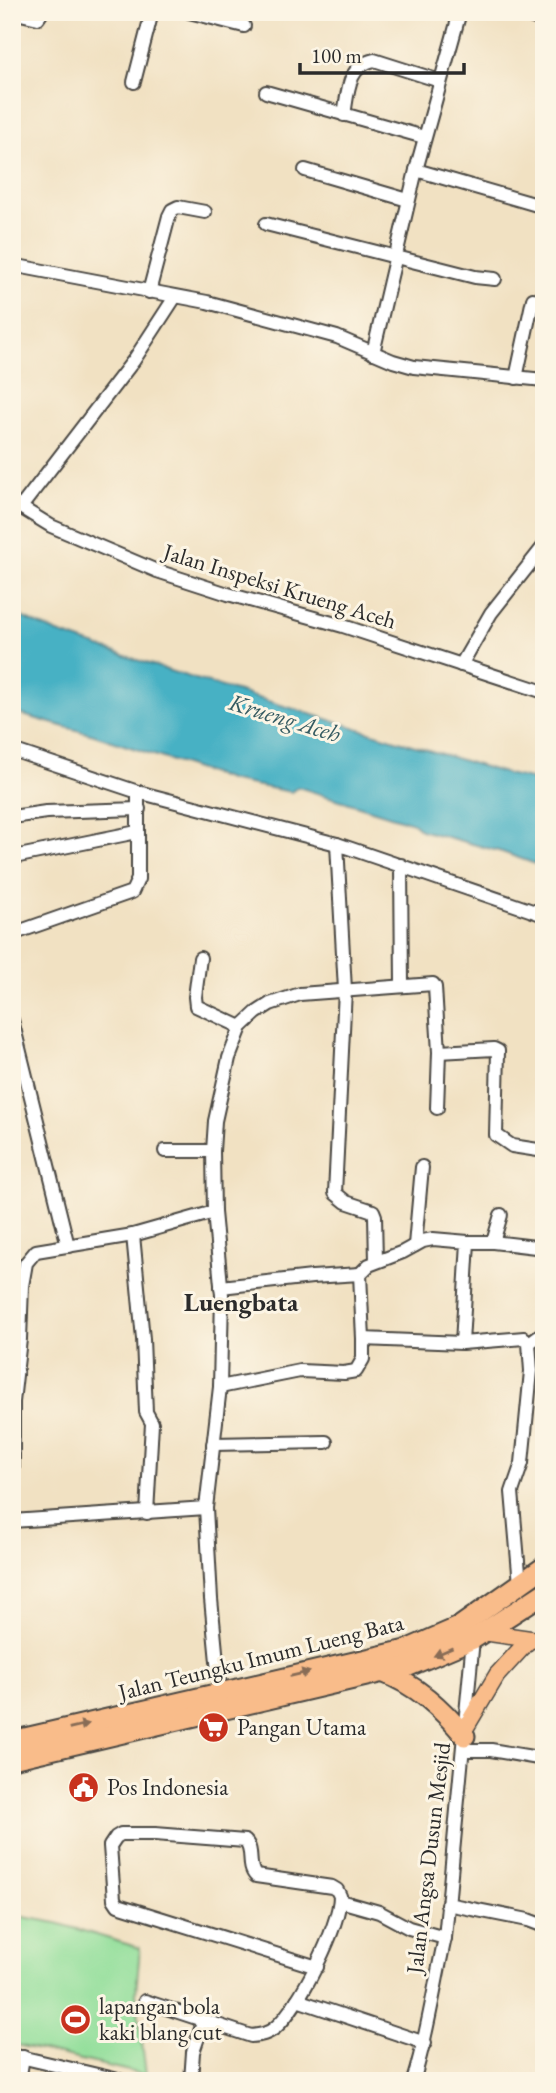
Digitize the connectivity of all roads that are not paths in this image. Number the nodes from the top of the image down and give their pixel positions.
1 (12, 12) edge
2 (42, 12) edge
3 (152, 12) edge
4 (190, 12) edge
5 (460, 12) edge
6 (518, 12) edge
7 (544, 21) edge
8 (244, 26) dead end
9 (440, 81) junction
10 (134, 82) dead end
11 (266, 92) dead end
12 (344, 115) junction
13 (424, 137) junction
14 (305, 170) dead end
15 (416, 170) junction
16 (408, 200) junction
17 (544, 207) edge
18 (205, 212) dead end
19 (266, 224) dead end
20 (397, 256) junction
21 (12, 265) edge
22 (495, 279) dead end
23 (149, 292) junction
24 (175, 297) junction
25 (533, 299) dead end
26 (373, 353) junction
27 (516, 378) junction
28 (544, 380) edge
29 (16, 504) edge
30 (544, 546) edge
31 (461, 665) junction
32 (544, 692) edge
33 (12, 750) edge
34 (138, 792) junction
35 (139, 809) junction
36 (12, 817) edge
37 (137, 832) junction
38 (337, 844) junction
39 (19, 856) dead end
40 (401, 865) junction
41 (544, 915) edge
42 (12, 934) edge
43 (200, 958) dead end
44 (402, 985) junction
45 (345, 990) junction
46 (12, 1020) edge
47 (241, 1027) junction
48 (439, 1052) junction
49 (436, 1108) dead end
50 (538, 1150) dead end
51 (165, 1151) dead end
52 (213, 1152) junction
53 (422, 1167) dead end
54 (214, 1212) junction
55 (500, 1216) dead end
56 (133, 1235) junction
57 (468, 1242) junction
58 (493, 1242) junction
59 (415, 1245) junction
60 (68, 1246) junction
61 (544, 1248) edge
62 (376, 1261) junction
63 (360, 1274) junction
64 (221, 1287) junction
65 (544, 1332) edge
66 (363, 1339) junction
67 (462, 1343) junction
68 (528, 1343) junction
69 (220, 1387) junction
70 (12, 1402) edge
71 (326, 1442) dead end
72 (213, 1444) junction
73 (206, 1508) junction
74 (147, 1513) junction
75 (13, 1521) edge
76 (544, 1567) edge
77 (520, 1584) junction
78 (544, 1593) edge
79 (478, 1636) junction
80 (536, 1641) edge
81 (382, 1672) junction
82 (220, 1693) junction
83 (170, 1713) junction
84 (465, 1737) junction
85 (12, 1741) edge
86 (12, 1759) edge
87 (544, 1759) edge
88 (340, 1901) junction
89 (447, 1904) junction
90 (544, 1926) edge
91 (445, 1938) junction
92 (317, 1967) junction
93 (297, 2000) junction
94 (145, 2001) dead end
95 (204, 2020) junction
96 (425, 2043) junction
97 (18, 2056) edge
98 (19, 2081) edge
99 (123, 2081) edge
100 (191, 2081) edge
101 (413, 2081) edge

1 - 2 street
3 - 10 street
4 - 8 street
5 - 9 street
6 - 7 street
9 - 12 street
9 - 13 street
11 - 12 street
12 - 13 street
13 - 15 street
14 - 16 street
15 - 16 street
15 - 17 street
16 - 20 street
18 - 23 street
19 - 20 street
20 - 22 street
20 - 26 street
21 - 23 street
23 - 24 street
24 - 26 street
24 - 29 street
25 - 27 street
26 - 27 street
27 - 28 street
29 - 31 street, Jalan Inspeksi Krueng Aceh
30 - 31 street
31 - 32 street, Jalan Inspeksi Krueng Aceh
33 - 34 street
34 - 35 street
34 - 38 street
35 - 36 street
35 - 37 street
37 - 39 street
37 - 42 street
38 - 40 street
38 - 45 street
40 - 41 street
40 - 44 street
43 - 47 street
44 - 45 street
44 - 48 street
45 - 47 street
45 - 62 street
46 - 60 street
47 - 52 street
48 - 49 street
48 - 50 street
51 - 52 street
52 - 54 street
53 - 59 street
54 - 56 street
54 - 64 street
55 - 58 street
56 - 60 street
56 - 74 street
57 - 58 street
57 - 59 street
57 - 67 street
58 - 61 street
59 - 62 street
60 - 70 street
62 - 63 street
63 - 64 street
63 - 66 street
64 - 69 street
65 - 68 street
66 - 67 street
66 - 69 street
67 - 68 street
68 - 77 street
69 - 72 street
70 - 75 street
71 - 72 street
72 - 73 street
73 - 74 street
73 - 82 street
74 - 75 street
76 - 77 highway, Jalan Teungku Imum Lueng Bata
82 -> 77 highway, Jalan Teungku Imum Lueng Bata
78 - 79 highway, Jalan Teungku Imum Lueng Bata
79 - 80 main road
79 -> 81 highway, Jalan Teungku Imum Lueng Bata
79 - 84 street, Jalan Angsa Dusun Mesjid
80 - 84 main road
81 - 83 highway, Jalan Teungku Imum Lueng Bata
81 - 84 highway
82 - 83 highway, Jalan Teungku Imum Lueng Bata
85 -> 83 highway, Jalan Teungku Imum Lueng Bata
83 - 86 highway, Jalan Teungku Imum Lueng Bata
84 - 87 street
84 - 89 street, Jalan Angsa Dusun Mesjid
88 - 91 street
88 - 92 street
88 - 92 street
89 - 90 street
89 - 91 street, Jalan Angsa Dusun Mesjid
91 - 96 street, Jalan Angsa Dusun Mesjid
92 - 93 street
93 - 95 street
93 - 96 street
94 - 95 street
95 - 100 street
96 - 101 street, Jalan Angsa Dusun Mesjid
97 - 98 street
97 - 99 street

